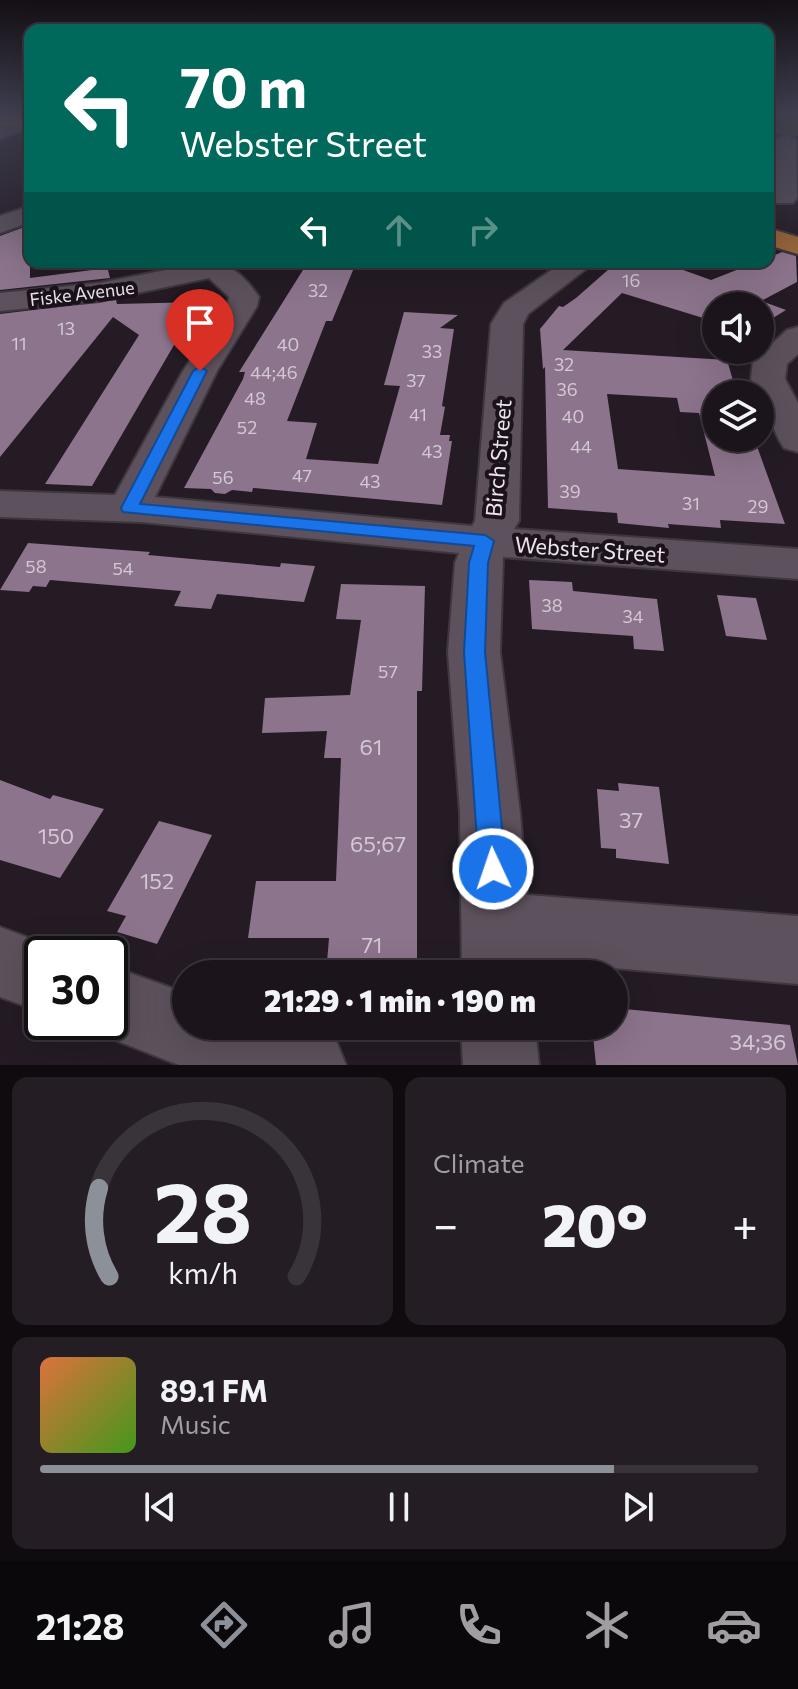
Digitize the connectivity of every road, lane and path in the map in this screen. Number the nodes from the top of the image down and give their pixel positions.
1 (784, 163) edge
2 (784, 198) edge
3 (24, 215) edge
4 (0, 225) edge
5 (774, 238) edge
6 (798, 246) edge
7 (212, 268) edge
8 (228, 268) edge
9 (573, 268) edge
10 (0, 302) edge
11 (798, 337) edge
12 (798, 440) edge
13 (0, 504) edge
14 (129, 508) junction
15 (485, 541) junction
16 (798, 564) edge
17 (496, 950) edge
18 (798, 950) edge
19 (0, 962) edge
20 (24, 971) edge
21 (128, 1009) edge
22 (499, 1040) edge
23 (308, 1065) edge
24 (501, 1065) edge

1 - 2 street
3 - 4 street
5 - 6 main road
7 - 10 street, Fiske Avenue
8 - 14 street, Fiske Avenue
9 - 15 street, Birch Street
11 - 12 street
13 - 14 street, Webster Street
14 - 15 street, Webster Street
15 - 16 street, Webster Street
15 - 17 street, Birch Street
17 - 18 street
19 - 20 street
21 - 23 street
22 - 24 street

